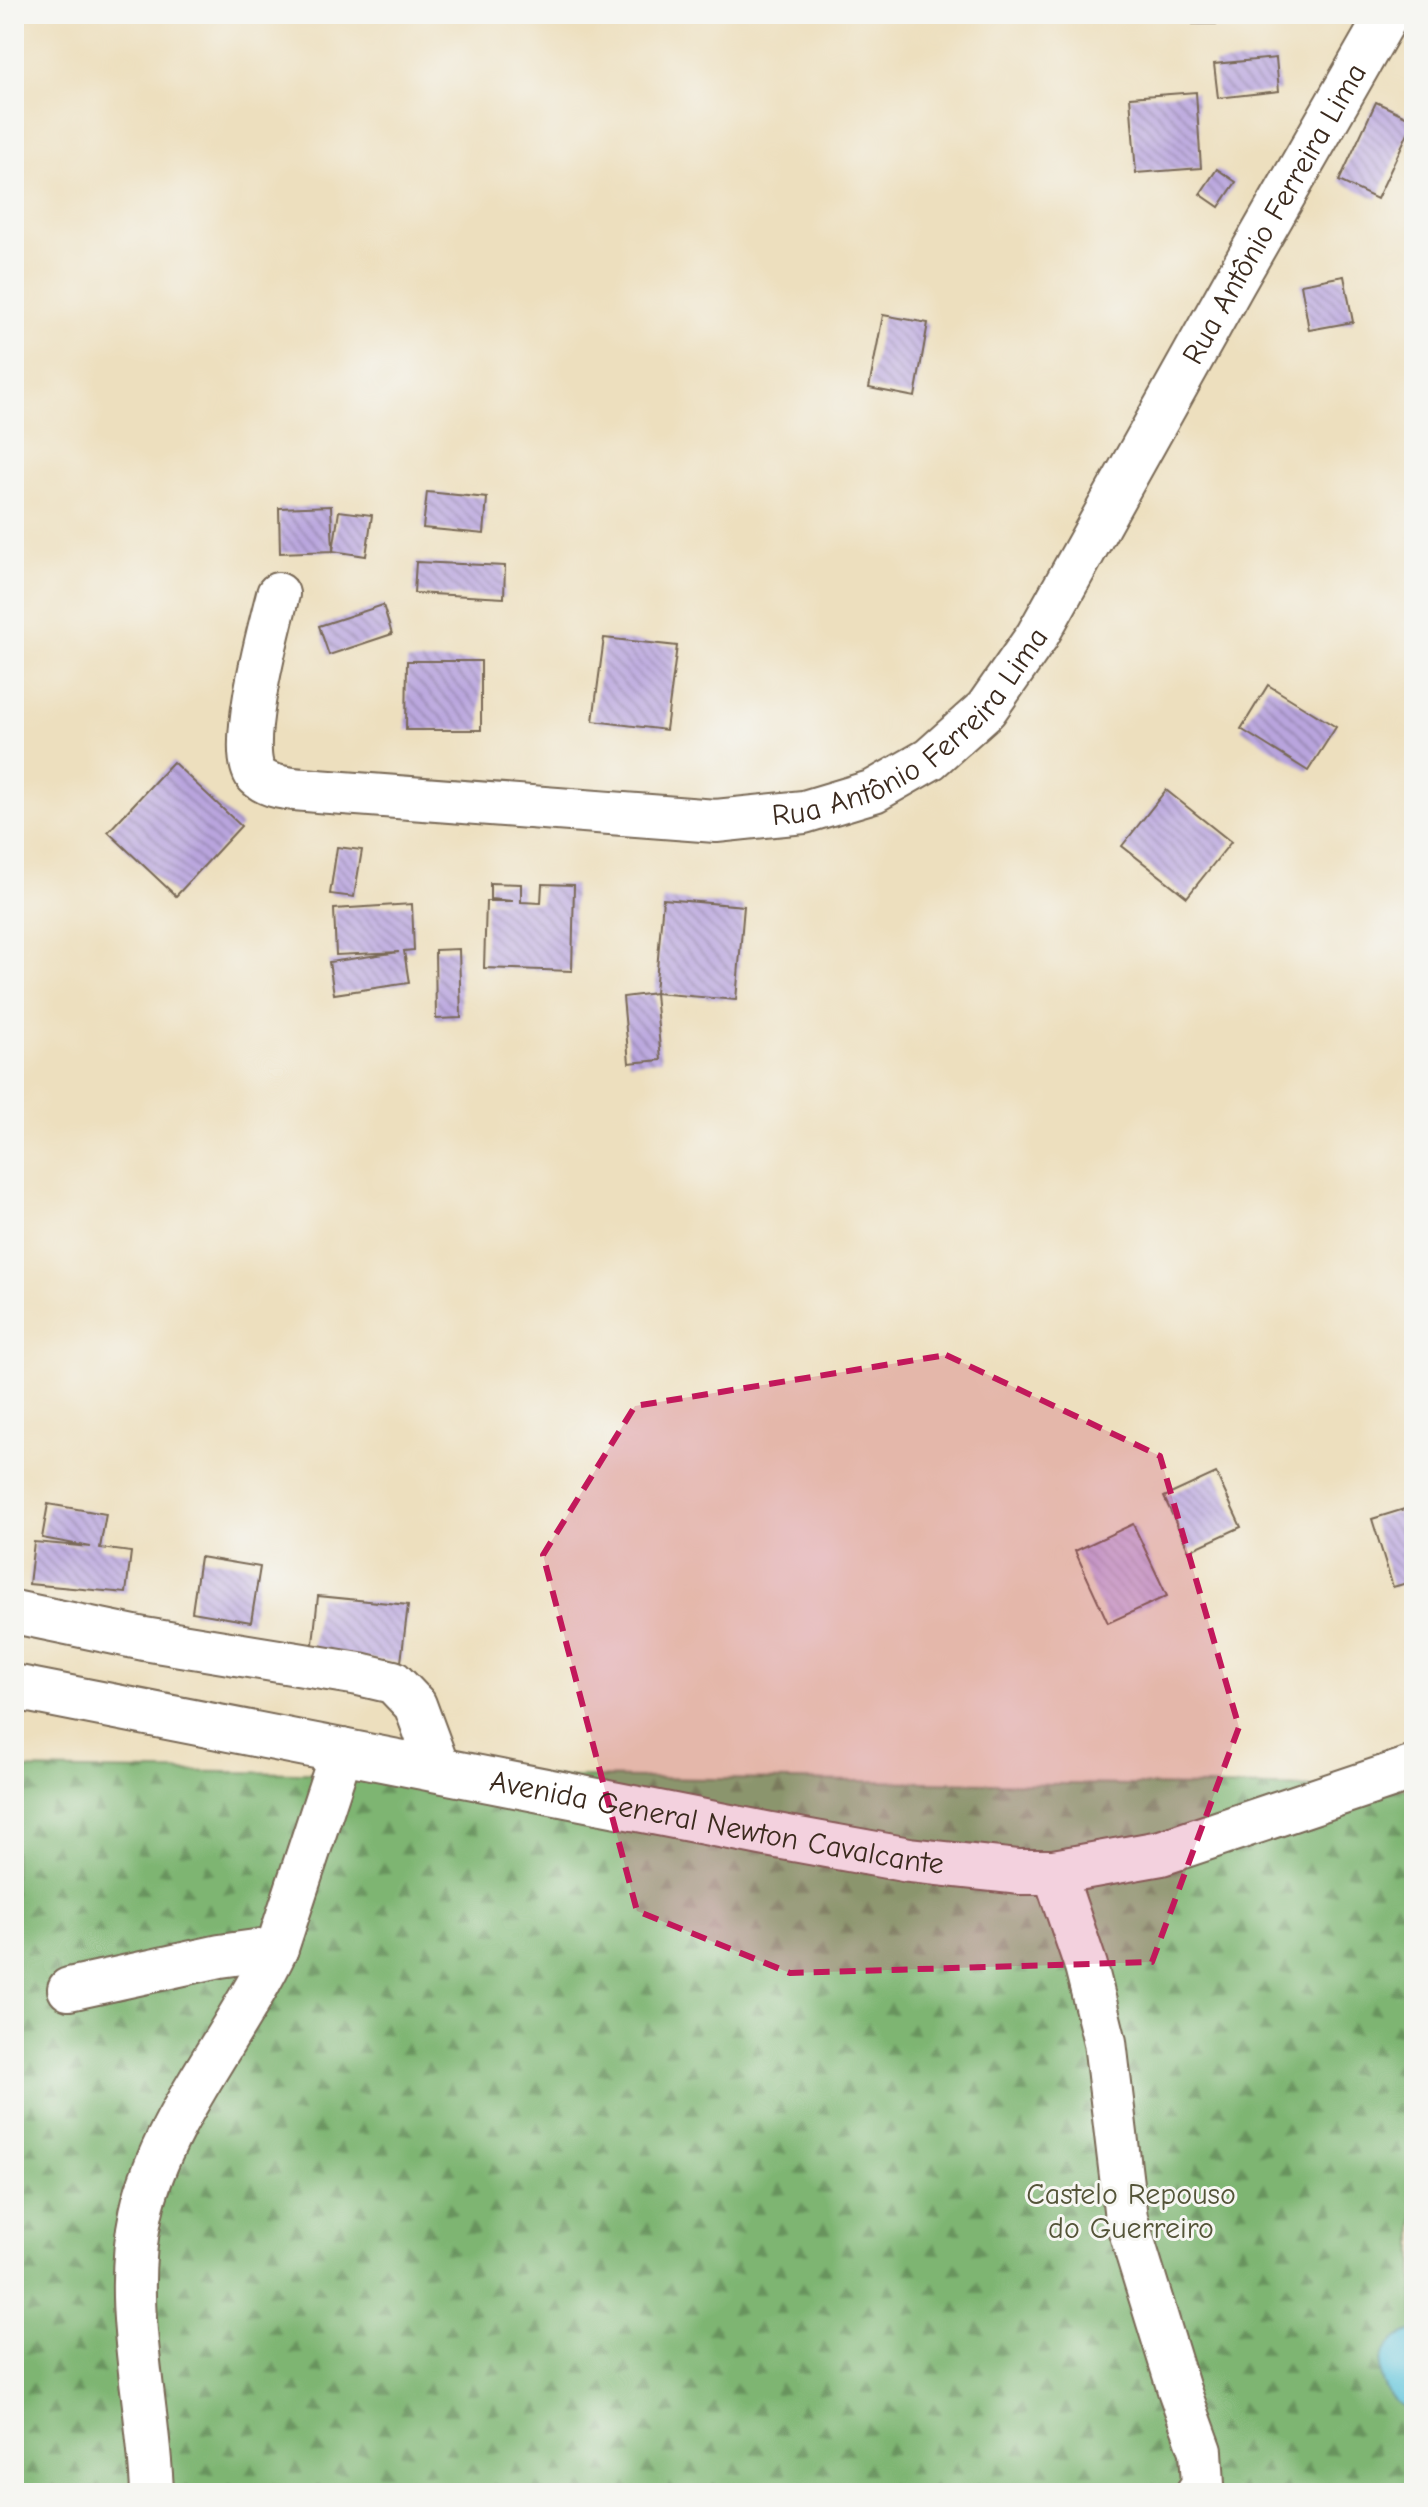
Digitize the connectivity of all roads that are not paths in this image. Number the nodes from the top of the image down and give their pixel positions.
1 (1388, 14) edge
2 (278, 594) dead end
3 (14, 1612) edge
4 (14, 1687) edge
5 (342, 1750) junction
6 (1414, 1768) edge
7 (439, 1770) junction
8 (1054, 1872) junction
9 (277, 1948) junction
10 (69, 1989) dead end
11 (152, 2493) edge
12 (1197, 2493) edge

1 - 2 street, Rua Antônio Ferreira Lima
3 - 7 street
4 - 5 main road, Avenida General Newton Cavalcante
5 - 7 main road, Avenida General Newton Cavalcante
5 - 9 street
6 - 8 main road, Avenida General Newton Cavalcante
7 - 8 main road, Avenida General Newton Cavalcante
8 - 12 street
9 - 10 street
9 - 11 street

